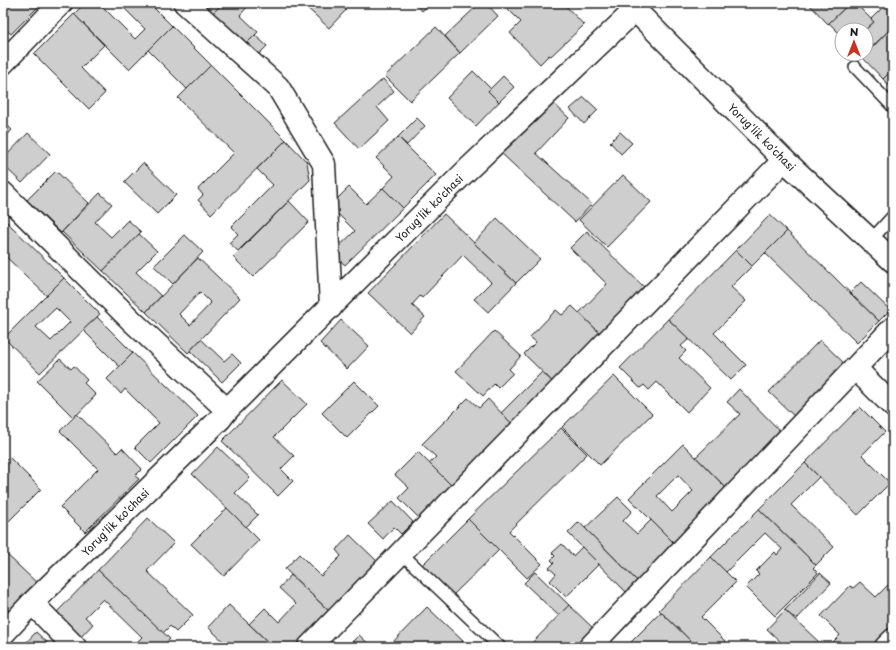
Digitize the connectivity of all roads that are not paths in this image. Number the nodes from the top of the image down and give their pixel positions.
1 (61, 3) edge
2 (185, 3) edge
3 (631, 7) edge
4 (3, 63) edge
5 (855, 67) dead end
6 (893, 107) edge
7 (784, 160) junction
8 (3, 194) edge
9 (893, 216) edge
10 (871, 240) junction
11 (893, 261) edge
12 (331, 307) junction
13 (893, 328) edge
14 (856, 369) junction
15 (893, 406) edge
16 (227, 410) junction
17 (401, 553) junction
18 (32, 603) junction
19 (3, 634) edge
20 (893, 640) edge
21 (75, 647) edge
22 (310, 647) edge
23 (500, 647) edge
24 (590, 647) edge
25 (886, 647) edge

1 - 4 street
2 - 12 street
3 - 7 street, Yorug'lik ko'chasi
3 - 12 street, Yorug'lik ko'chasi
5 - 6 lane
7 - 10 street, Yorug'lik ko'chasi
7 - 17 street
8 - 16 street
9 - 10 lane
10 - 11 street, Yorug'lik ko'chasi
12 - 16 street, Yorug'lik ko'chasi
13 - 14 street
14 - 15 street
14 - 24 street
16 - 18 street, Yorug'lik ko'chasi
17 - 22 street
17 - 23 lane
18 - 19 street, Yorug'lik ko'chasi
18 - 21 street
20 - 25 street

